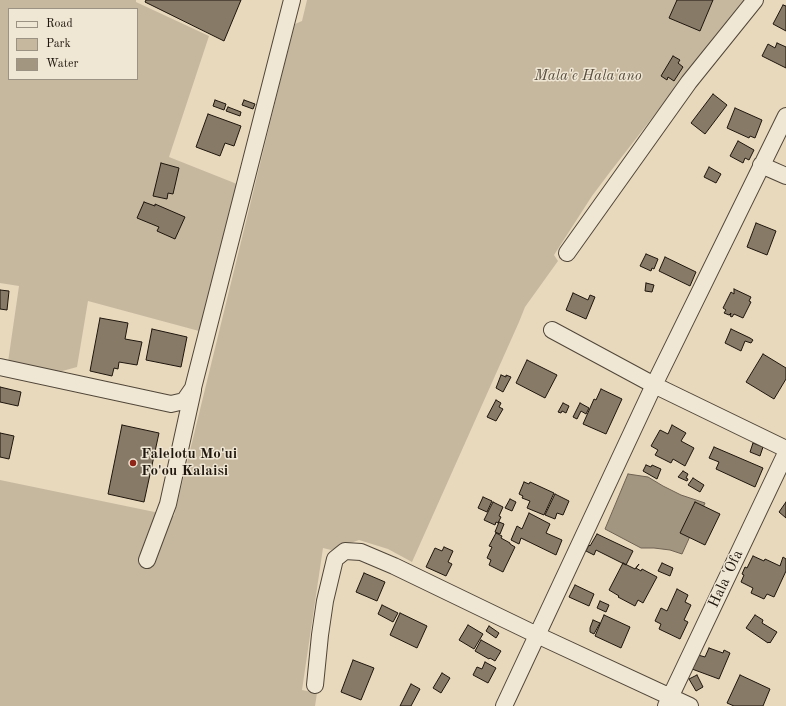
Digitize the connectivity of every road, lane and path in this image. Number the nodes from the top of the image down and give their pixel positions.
1 (292, 0) edge
2 (755, 0) edge
3 (786, 116) edge
4 (762, 165) junction
5 (786, 176) edge
6 (567, 253) dead end
7 (552, 330) dead end
8 (0, 367) edge
9 (654, 385) junction
10 (193, 388) junction
11 (786, 449) edge
12 (786, 453) edge
13 (147, 560) dead end
14 (537, 635) junction
15 (315, 685) dead end
16 (668, 702) edge
17 (504, 706) edge
18 (690, 706) edge

1 - 10 street
2 - 6 street
3 - 4 street
4 - 5 street
4 - 9 street
7 - 9 street
8 - 10 street
9 - 11 street
9 - 14 street
10 - 13 street
12 - 16 street, Hala 'Ofa
14 - 15 street
14 - 16 street
14 - 17 street
16 - 18 street

